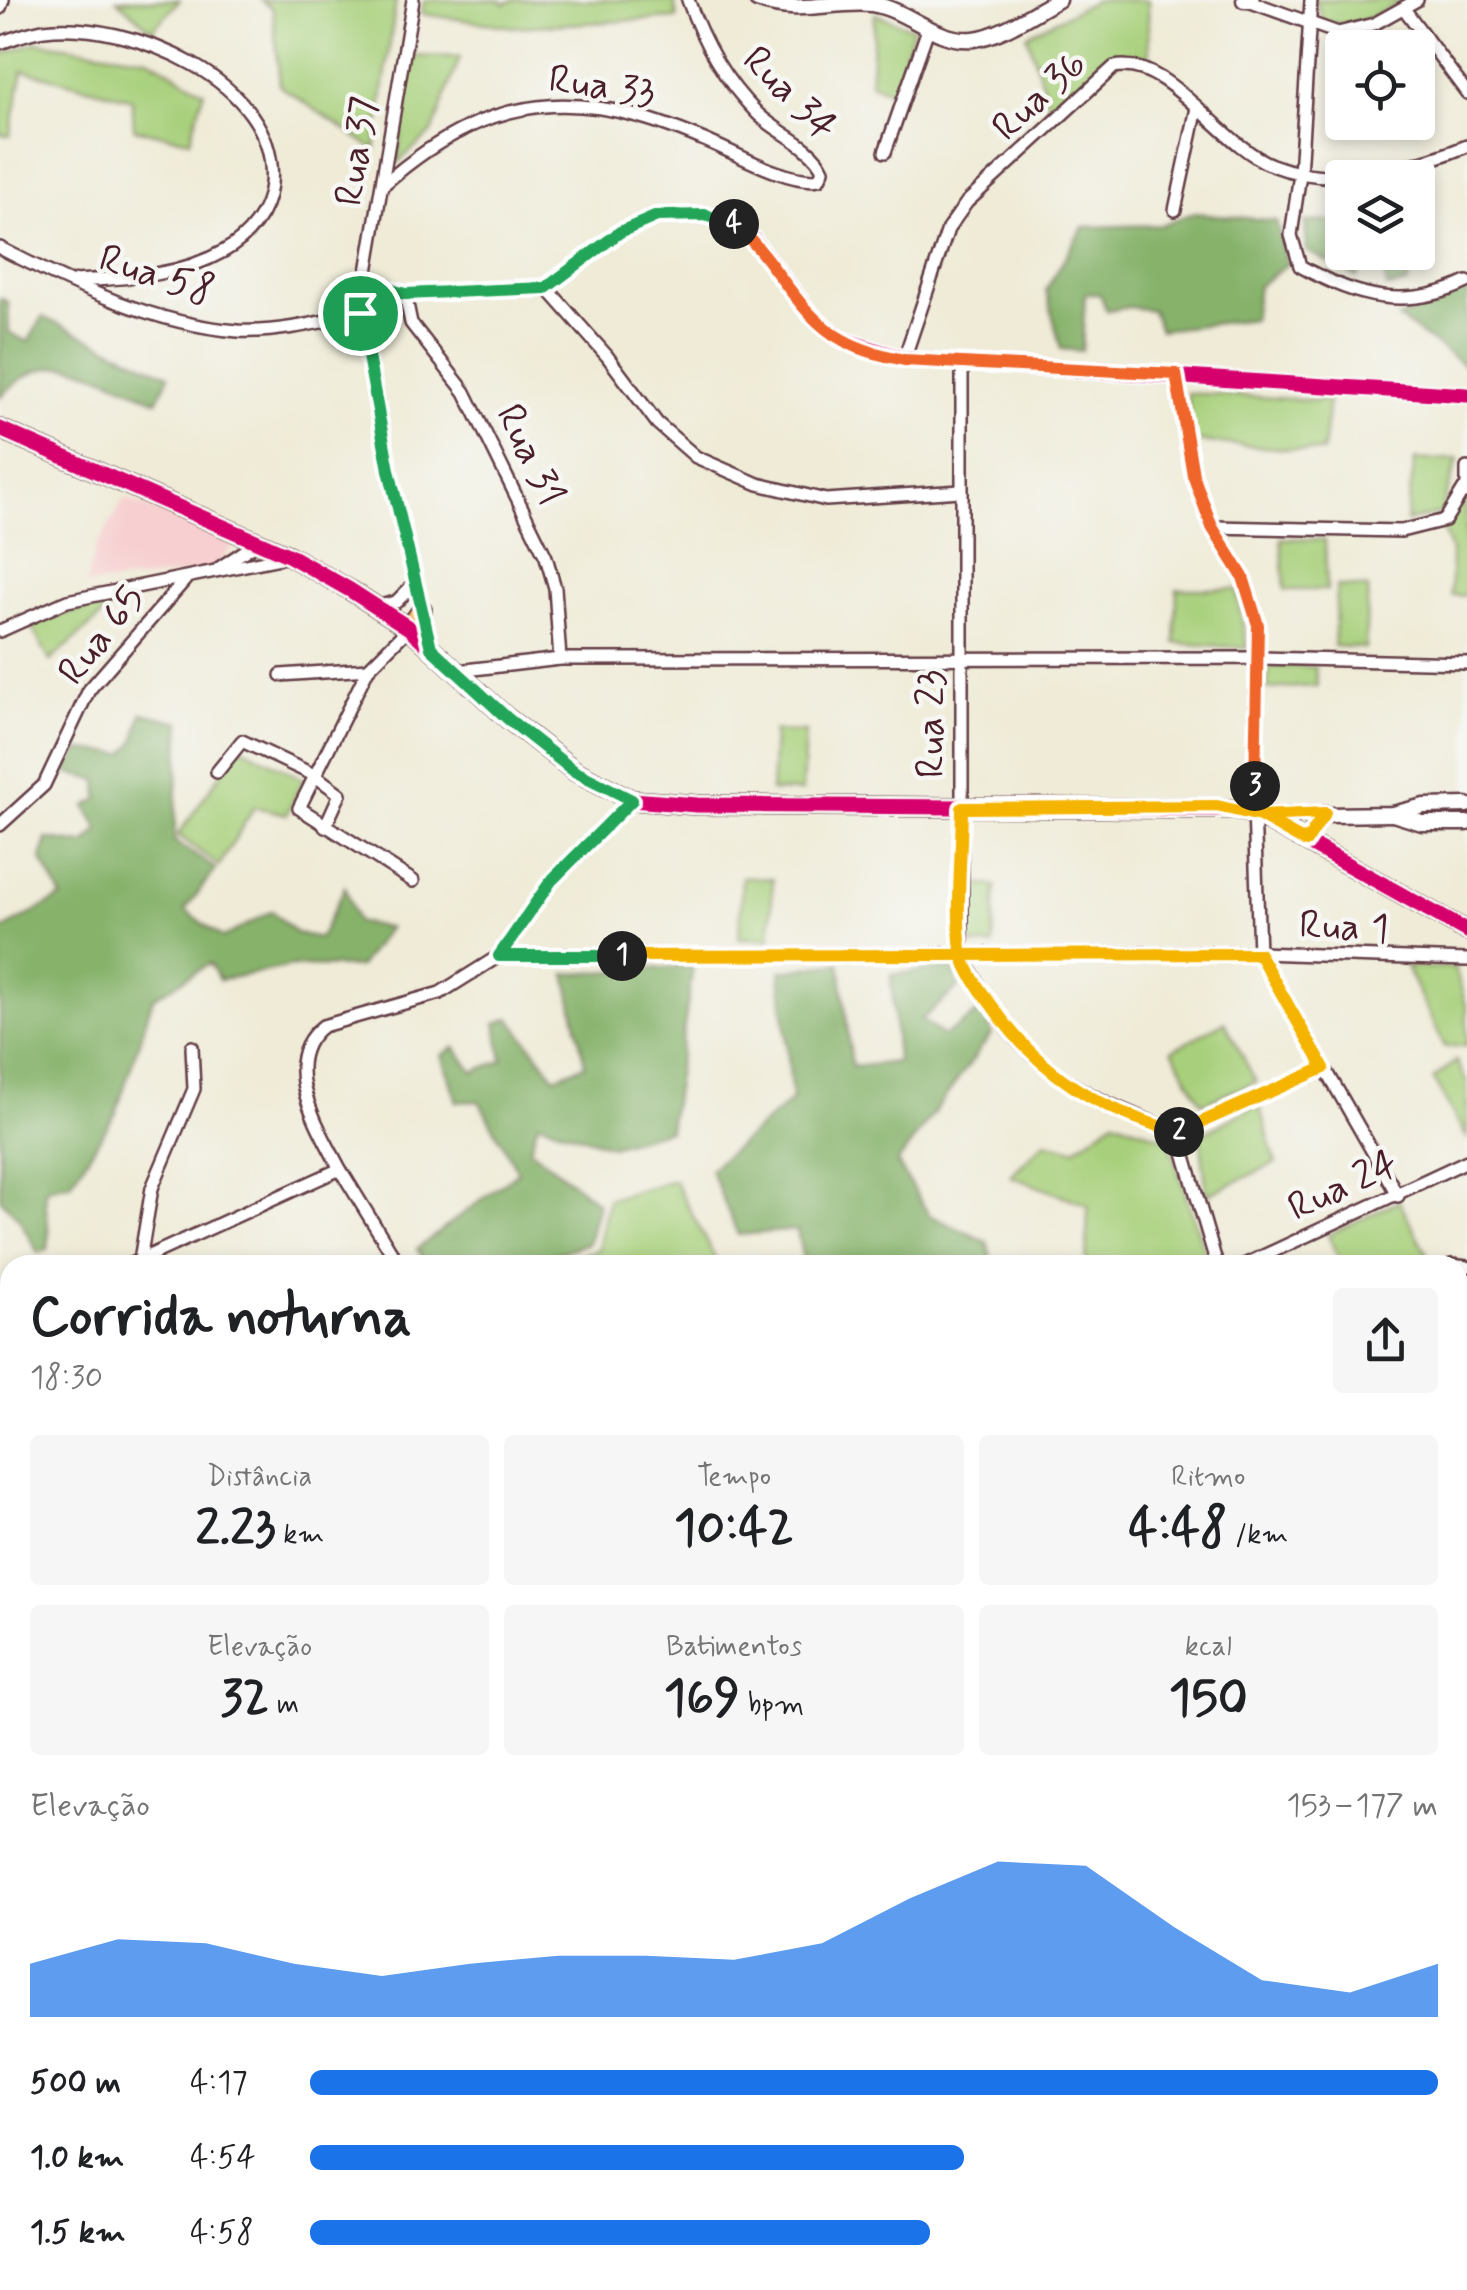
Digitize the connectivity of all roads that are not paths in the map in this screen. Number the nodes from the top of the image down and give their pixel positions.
1 (4, 0) edge
2 (413, 0) edge
3 (688, 0) edge
4 (757, 0) edge
5 (1058, 0) edge
6 (1248, 0) edge
7 (1311, 0) edge
8 (1417, 0) edge
9 (0, 8) edge
10 (1405, 10) junction
11 (1309, 25) junction
12 (928, 29) junction
13 (0, 43) edge
14 (1467, 93) edge
15 (1197, 108) junction
16 (1467, 146) edge
17 (885, 152) dead end
18 (1300, 174) junction
19 (822, 175) joint
20 (383, 185) junction
21 (1175, 210) dead end
22 (0, 248) edge
23 (76, 281) junction
24 (365, 282) junction
25 (1467, 282) edge
26 (546, 288) junction
27 (405, 294) junction
28 (360, 313) junction
29 (904, 360) junction
30 (962, 363) junction
31 (1176, 374) junction
32 (1467, 396) edge
33 (0, 428) edge
34 (1467, 468) edge
35 (962, 491) junction
36 (1465, 491) edge
37 (1212, 527) junction
38 (257, 543) junction
39 (290, 556) junction
40 (212, 573) junction
41 (185, 580) junction
42 (416, 582) junction
43 (401, 598) junction
44 (422, 606) junction
45 (375, 607) junction
46 (406, 626) junction
47 (0, 631) edge
48 (431, 648) junction
49 (962, 658) junction
50 (1260, 658) junction
51 (560, 659) junction
52 (1467, 664) edge
53 (368, 670) junction
54 (458, 671) junction
55 (281, 675) dead end
56 (218, 772) dead end
57 (314, 774) junction
58 (632, 800) junction
59 (1467, 805) edge
60 (962, 808) junction
61 (1325, 813) junction
62 (1393, 814) junction
63 (1257, 815) junction
64 (1467, 823) edge
65 (0, 825) edge
66 (325, 827) junction
67 (1306, 842) junction
68 (413, 880) dead end
69 (1467, 931) edge
70 (962, 953) junction
71 (1259, 954) junction
72 (499, 956) junction
73 (1467, 960) edge
74 (192, 1047) dead end
75 (1324, 1068) junction
76 (1178, 1132) junction
77 (1467, 1162) edge
78 (340, 1168) junction
79 (1398, 1196) junction
80 (137, 1255) edge
81 (150, 1255) edge
82 (394, 1255) edge
83 (1214, 1255) edge
84 (1266, 1255) edge

1 - 9 street
2 - 20 street, Rua 37
3 - 19 street, Rua 34
4 - 12 street
5 - 12 street
6 - 11 street
7 - 11 street
8 - 10 street
10 - 11 street
10 - 14 street
11 - 18 street
12 - 17 street
13 - 23 street
15 - 18 street, Rua 36
15 - 21 street
15 - 29 street, Rua 36
16 - 18 street, Rua 36
18 - 25 street
19 - 20 street, Rua 33
20 - 24 street, Rua 37
22 - 23 street, Rua 58
23 - 28 street, Rua 58
24 - 27 street
24 - 28 street, Rua 37
26 - 27 street
26 - 29 street
26 - 35 street
27 - 51 street, Rua 31
28 - 42 street
29 - 30 street
30 - 31 street
30 - 35 street, Rua 23
31 - 32 street
31 - 37 street
33 - 38 main road
34 - 36 street
35 - 49 street, Rua 23
36 - 37 street
37 - 50 street
38 - 39 main road
38 - 40 street
39 - 40 street
39 - 45 main road
40 - 41 street
41 - 47 street
41 - 65 street, Rua 65
42 - 43 street
42 - 44 street
43 - 44 street
43 - 45 street
43 - 46 main road
44 - 46 main road
44 - 48 street
45 - 46 main road
46 - 48 main road
46 - 53 street
48 - 54 main road
49 - 50 street
49 - 51 street
49 - 60 street, Rua 23
50 - 52 street
50 - 63 street
51 - 54 street
53 - 55 street
53 - 57 street
54 - 58 main road
56 - 57 street
57 - 66 street
57 - 66 street
58 - 60 main road
58 - 72 street
59 - 62 street
60 - 63 main road
60 - 70 street, Rua 23
61 - 62 street
61 - 63 street
61 - 67 street
62 - 64 street
63 - 67 main road
63 - 71 street
66 - 68 street
67 - 69 main road
70 - 71 street, Rua 1
70 - 72 street, Rua 1
70 - 76 street, Rua 23
71 - 73 street, Rua 1
71 - 75 street
72 - 78 street
74 - 80 street
75 - 76 street
75 - 79 street
76 - 83 street
77 - 79 street, Rua 24
78 - 81 street
78 - 82 street
79 - 84 street, Rua 24

